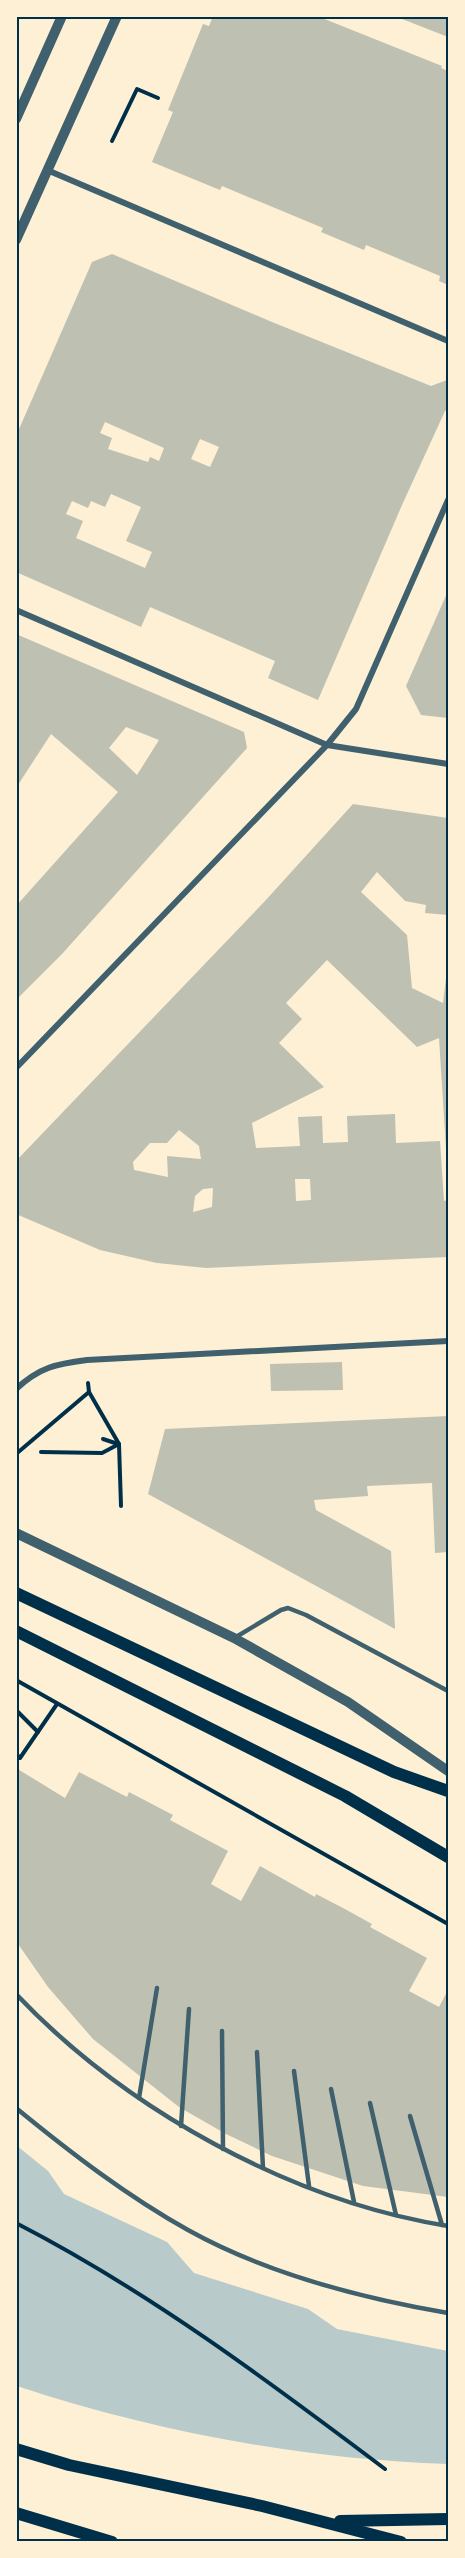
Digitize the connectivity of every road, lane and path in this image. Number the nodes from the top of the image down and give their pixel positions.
1 (63, 16) edge
2 (117, 16) edge
3 (158, 98) dead end
4 (16, 119) edge
5 (112, 141) dead end
6 (47, 170) junction
7 (16, 240) edge
8 (448, 341) edge
9 (448, 500) edge
10 (16, 610) edge
11 (327, 745) junction
12 (448, 764) edge
13 (16, 1068) edge
14 (448, 1341) edge
15 (87, 1360) junction
16 (16, 1389) edge
17 (89, 1392) junction
18 (103, 1439) dead end
19 (119, 1444) junction
20 (40, 1452) dead end
21 (16, 1454) edge
22 (121, 1506) dead end
23 (16, 1533) edge
24 (16, 1593) edge
25 (16, 1631) edge
26 (234, 1638) junction
27 (16, 1680) edge
28 (448, 1691) edge
29 (57, 1704) junction
30 (16, 1710) edge
31 (38, 1732) junction
32 (18, 1757) edge
33 (448, 1771) edge
34 (448, 1791) edge
35 (448, 1857) edge
36 (448, 1924) edge
37 (157, 1988) dead end
38 (16, 1994) edge
39 (189, 2009) dead end
40 (222, 2031) dead end
41 (257, 2052) dead end
42 (294, 2071) dead end
43 (331, 2089) dead end
44 (139, 2098) junction
45 (370, 2103) dead end
46 (16, 2108) edge
47 (410, 2116) dead end
48 (181, 2126) junction
49 (223, 2149) junction
50 (263, 2168) junction
51 (309, 2186) junction
52 (354, 2202) junction
53 (396, 2215) junction
54 (16, 2223) edge
55 (442, 2225) junction
56 (448, 2226) edge
57 (448, 2313) edge
58 (16, 2449) edge
59 (385, 2469) dead end
60 (16, 2513) edge
61 (448, 2519) edge
62 (321, 2521) junction
63 (112, 2541) edge
64 (401, 2541) edge

1 - 4 street
2 - 6 street
3 - 5 path
6 - 7 street
6 - 8 street
9 - 11 street
10 - 11 street
11 - 12 street
11 - 13 street
14 - 15 street
15 - 16 street
15 - 17 path
17 - 19 path
17 - 21 path
18 - 19 path
19 - 20 path
19 - 22 path
23 - 26 street
24 - 34 main road
25 - 35 main road
26 - 28 lane
26 - 33 street
27 - 29 path
29 - 31 path
29 - 36 path
30 - 31 path
31 - 32 path
37 - 44 lane
38 - 44 lane
39 - 48 lane
40 - 49 lane
41 - 50 lane
42 - 51 lane
43 - 52 lane
44 - 48 lane
45 - 53 lane
46 - 57 lane
47 - 55 lane
48 - 49 lane
49 - 50 lane
50 - 51 lane
51 - 52 lane
52 - 53 lane
53 - 55 lane
54 - 59 path
55 - 56 lane
58 - 62 main road
60 - 63 main road
61 - 62 main road
62 - 64 main road

